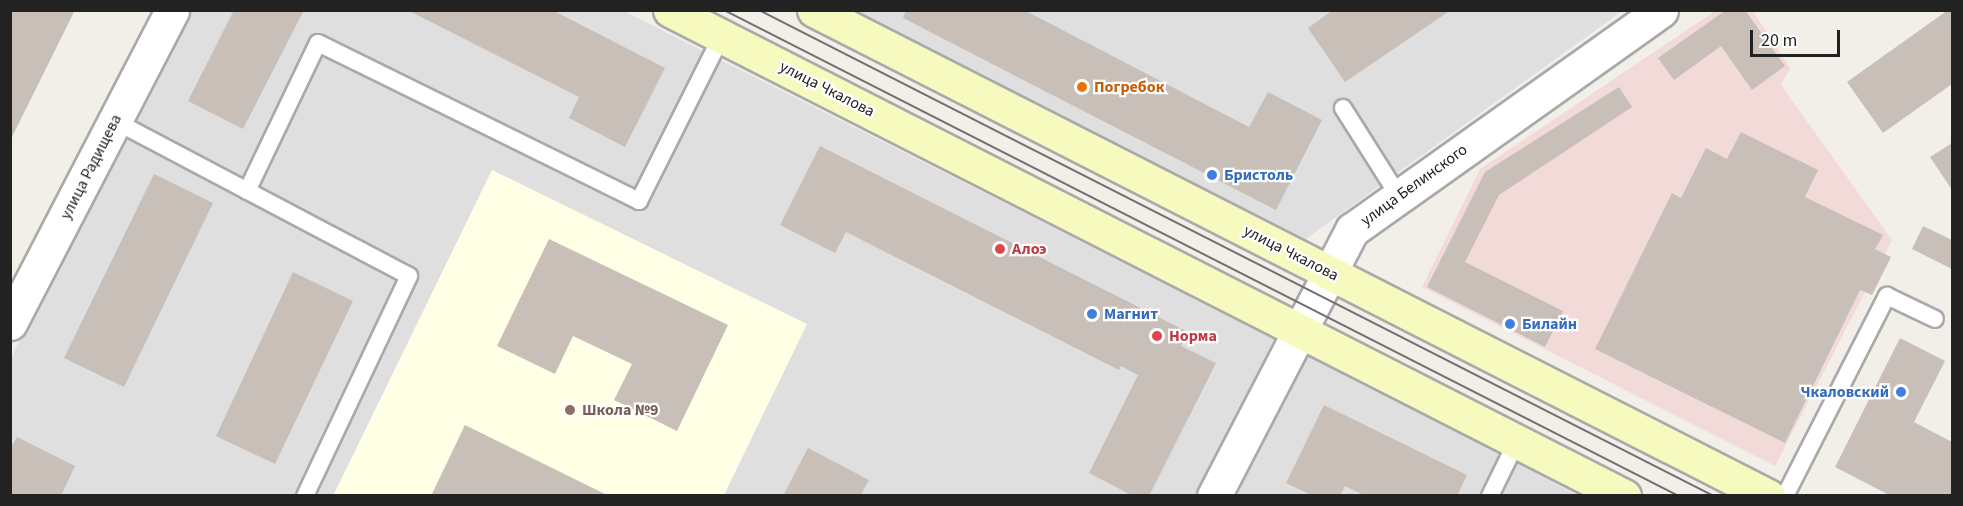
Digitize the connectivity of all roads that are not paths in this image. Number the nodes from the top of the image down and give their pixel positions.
1 (172, 10) edge
2 (670, 10) edge
3 (814, 10) edge
4 (1661, 10) edge
5 (721, 37) junction
6 (1343, 108) dead end
7 (115, 121) junction
8 (247, 191) junction
9 (1398, 195) junction
10 (1329, 272) junction
11 (1935, 319) dead end
12 (10, 323) edge
13 (1299, 330) junction
14 (1517, 441) junction
15 (304, 495) edge
16 (1214, 495) edge
17 (1490, 495) edge
18 (1624, 495) edge
19 (1768, 495) edge
20 (1785, 495) edge

1 - 7 street, улица Радищева
2 - 5 main road, улица Чкалова
3 - 10 main road, улица Чкалова
4 - 9 street, улица Белинского
5 - 8 lane
5 - 13 main road, улица Чкалова
6 - 9 lane
7 - 8 lane
7 - 12 street, улица Радищева
8 - 15 lane
9 - 10 street, улица Белинского
10 - 13 street, улица Белинского
10 - 19 main road, улица Чкалова
11 - 20 lane
13 - 14 main road, улица Чкалова
13 - 16 street, улица Белинского
14 - 17 lane
14 - 18 main road, улица Чкалова

